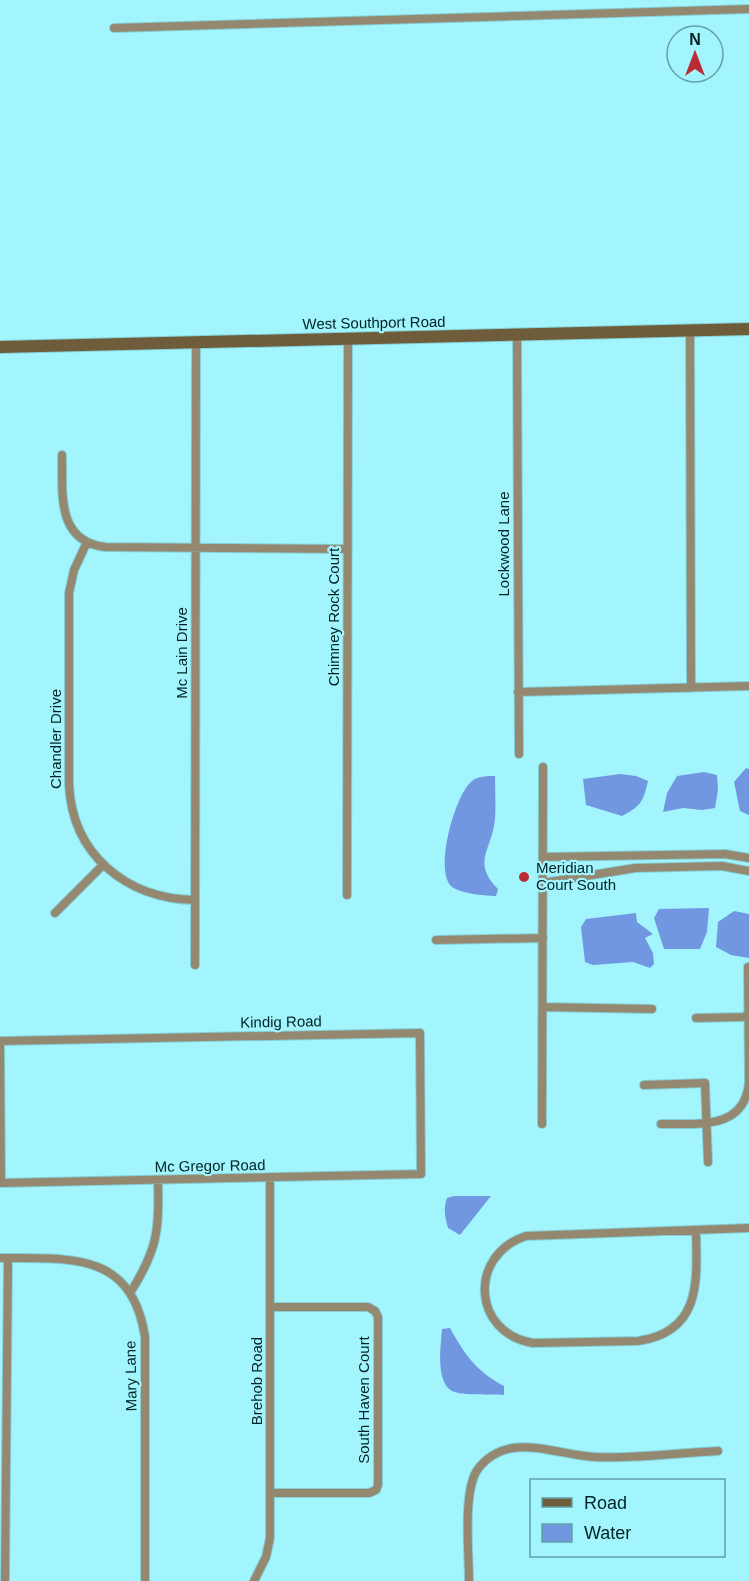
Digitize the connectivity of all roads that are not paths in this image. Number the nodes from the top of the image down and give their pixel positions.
1 (749, 9) edge
2 (114, 28) dead end
3 (749, 328) edge
4 (690, 330) junction
5 (517, 334) junction
6 (348, 338) junction
7 (196, 342) junction
8 (0, 346) edge
9 (62, 455) dead end
10 (87, 542) junction
11 (196, 547) junction
12 (347, 549) junction
13 (749, 686) edge
14 (691, 688) junction
15 (518, 692) junction
16 (519, 754) dead end
17 (543, 767) dead end
18 (543, 857) junction
19 (749, 858) edge
20 (104, 865) junction
21 (749, 871) edge
22 (543, 883) junction
23 (347, 895) dead end
24 (195, 900) junction
25 (55, 913) dead end
26 (543, 938) junction
27 (436, 940) dead end
28 (195, 965) dead end
29 (748, 967) edge
30 (543, 1007) junction
31 (652, 1009) dead end
32 (749, 1015) edge
33 (696, 1018) dead end
34 (0, 1041) edge
35 (644, 1086) dead end
36 (747, 1100) edge
37 (706, 1123) junction
38 (542, 1124) dead end
39 (662, 1124) dead end
40 (708, 1162) dead end
41 (421, 1174) joint
42 (270, 1178) junction
43 (158, 1180) junction
44 (0, 1184) edge
45 (749, 1228) edge
46 (696, 1231) junction
47 (4, 1258) edge
48 (130, 1293) junction
49 (270, 1307) junction
50 (718, 1451) dead end
51 (270, 1493) junction
52 (2, 1565) edge
53 (3, 1577) edge
54 (145, 1581) edge
55 (254, 1581) edge
56 (468, 1581) edge

1 - 2 street
3 - 4 main road, West Southport Road
4 - 5 main road, West Southport Road
4 - 14 street
5 - 6 main road, West Southport Road
5 - 15 street, Lockwood Lane
6 - 7 main road, West Southport Road
6 - 12 street, Chimney Rock Court
7 - 8 main road, West Southport Road
7 - 11 street, Mc Lain Drive
9 - 10 street
10 - 11 street
10 - 20 street, Chandler Drive
11 - 12 street
11 - 24 street, Mc Lain Drive
12 - 23 street, Chimney Rock Court
13 - 14 street
14 - 15 street
15 - 16 street, Lockwood Lane
17 - 18 street
18 - 19 street
18 - 22 street
20 - 24 street, Chandler Drive
20 - 25 street
21 - 22 street
22 - 26 street
24 - 28 street, Mc Lain Drive
26 - 27 street
26 - 30 street
29 - 32 street
30 - 31 street
30 - 38 street
32 - 33 street
32 - 36 street
34 - 41 street, Kindig Road
34 - 44 street
35 - 37 street
36 - 37 street
37 - 39 street
37 - 40 street
41 - 42 street, Mc Gregor Road
42 - 43 street, Mc Gregor Road
42 - 49 street, Brehob Road
43 - 44 street, Mc Gregor Road
43 - 48 street
45 - 46 street
46 - 46 street
47 - 48 street
47 - 52 street
48 - 54 street, Mary Lane
49 - 51 street, Brehob Road
49 - 51 street, South Haven Court
50 - 56 street
51 - 55 street, Brehob Road
52 - 53 street

